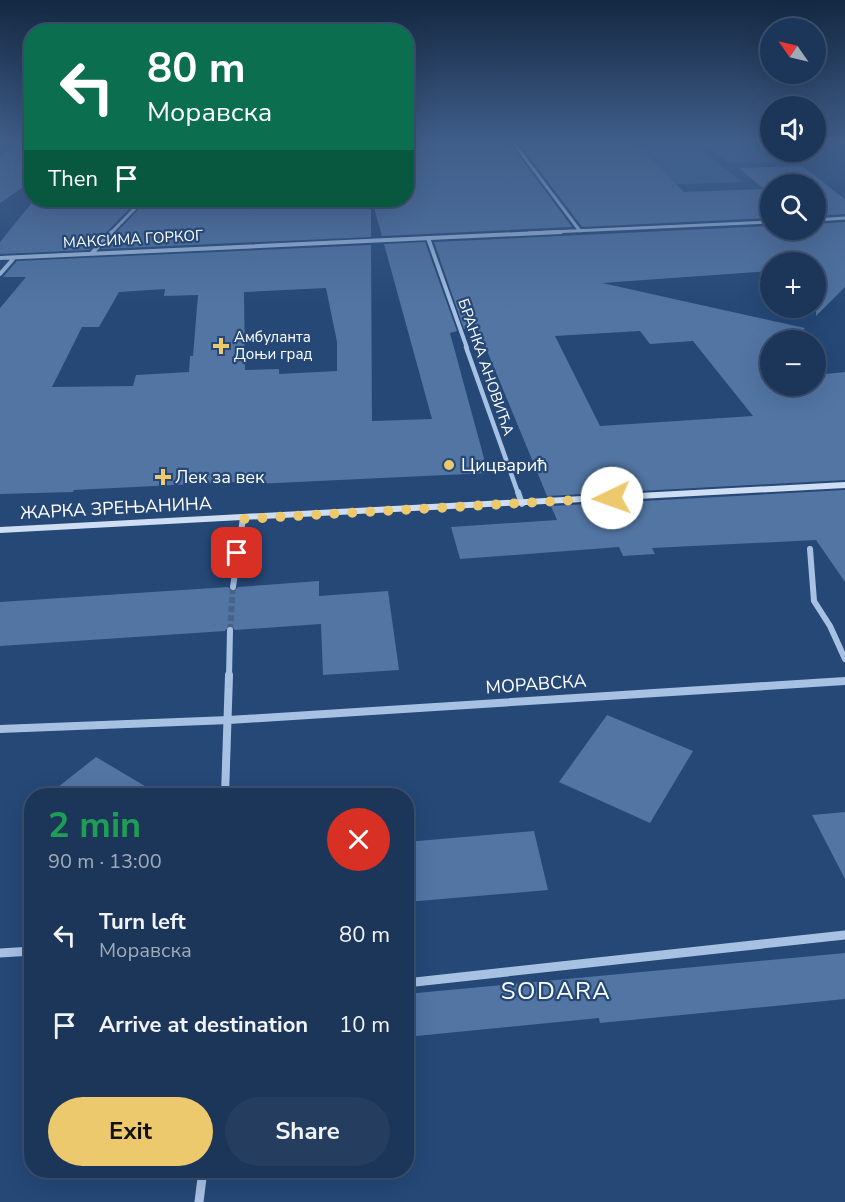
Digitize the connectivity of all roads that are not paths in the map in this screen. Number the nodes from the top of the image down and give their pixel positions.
1 (555, 198) edge
2 (136, 207) edge
3 (845, 219) edge
4 (826, 220) edge
5 (760, 223) edge
6 (580, 231) junction
7 (428, 238) junction
8 (92, 253) junction
9 (0, 258) edge
10 (14, 258) junction
11 (0, 274) edge
12 (845, 485) edge
13 (522, 504) junction
14 (243, 519) junction
15 (0, 530) edge
16 (810, 549) dead end
17 (233, 587) tunnel mouth
18 (230, 630) tunnel mouth
19 (845, 658) edge
20 (845, 681) edge
21 (229, 720) junction
22 (0, 729) edge
23 (225, 788) edge
24 (845, 936) edge
25 (24, 952) edge
26 (0, 953) edge
27 (414, 982) edge
28 (202, 1178) edge
29 (199, 1202) edge

1 - 6 street
2 - 8 street
3 - 4 street
5 - 6 street, МАКСИМА ГОРКОГ
6 - 7 street, МАКСИМА ГОРКОГ
7 - 8 street, МАКСИМА ГОРКОГ
7 - 13 street, БРАНКА АНОВИЋА
8 - 10 street, МАКСИМА ГОРКОГ
9 - 10 street, МАКСИМА ГОРКОГ
10 - 11 street
12 - 13 street, ЖАРКА ЗРЕЊАНИНА
13 - 14 street, ЖАРКА ЗРЕЊАНИНА
14 - 15 street, ЖАРКА ЗРЕЊАНИНА
14 - 17 street
16 - 19 street
18 - 21 street
20 - 21 street, МОРАВСКА
21 - 22 street, МОРАВСКА
21 - 23 street
24 - 27 street
25 - 26 street
28 - 29 street

